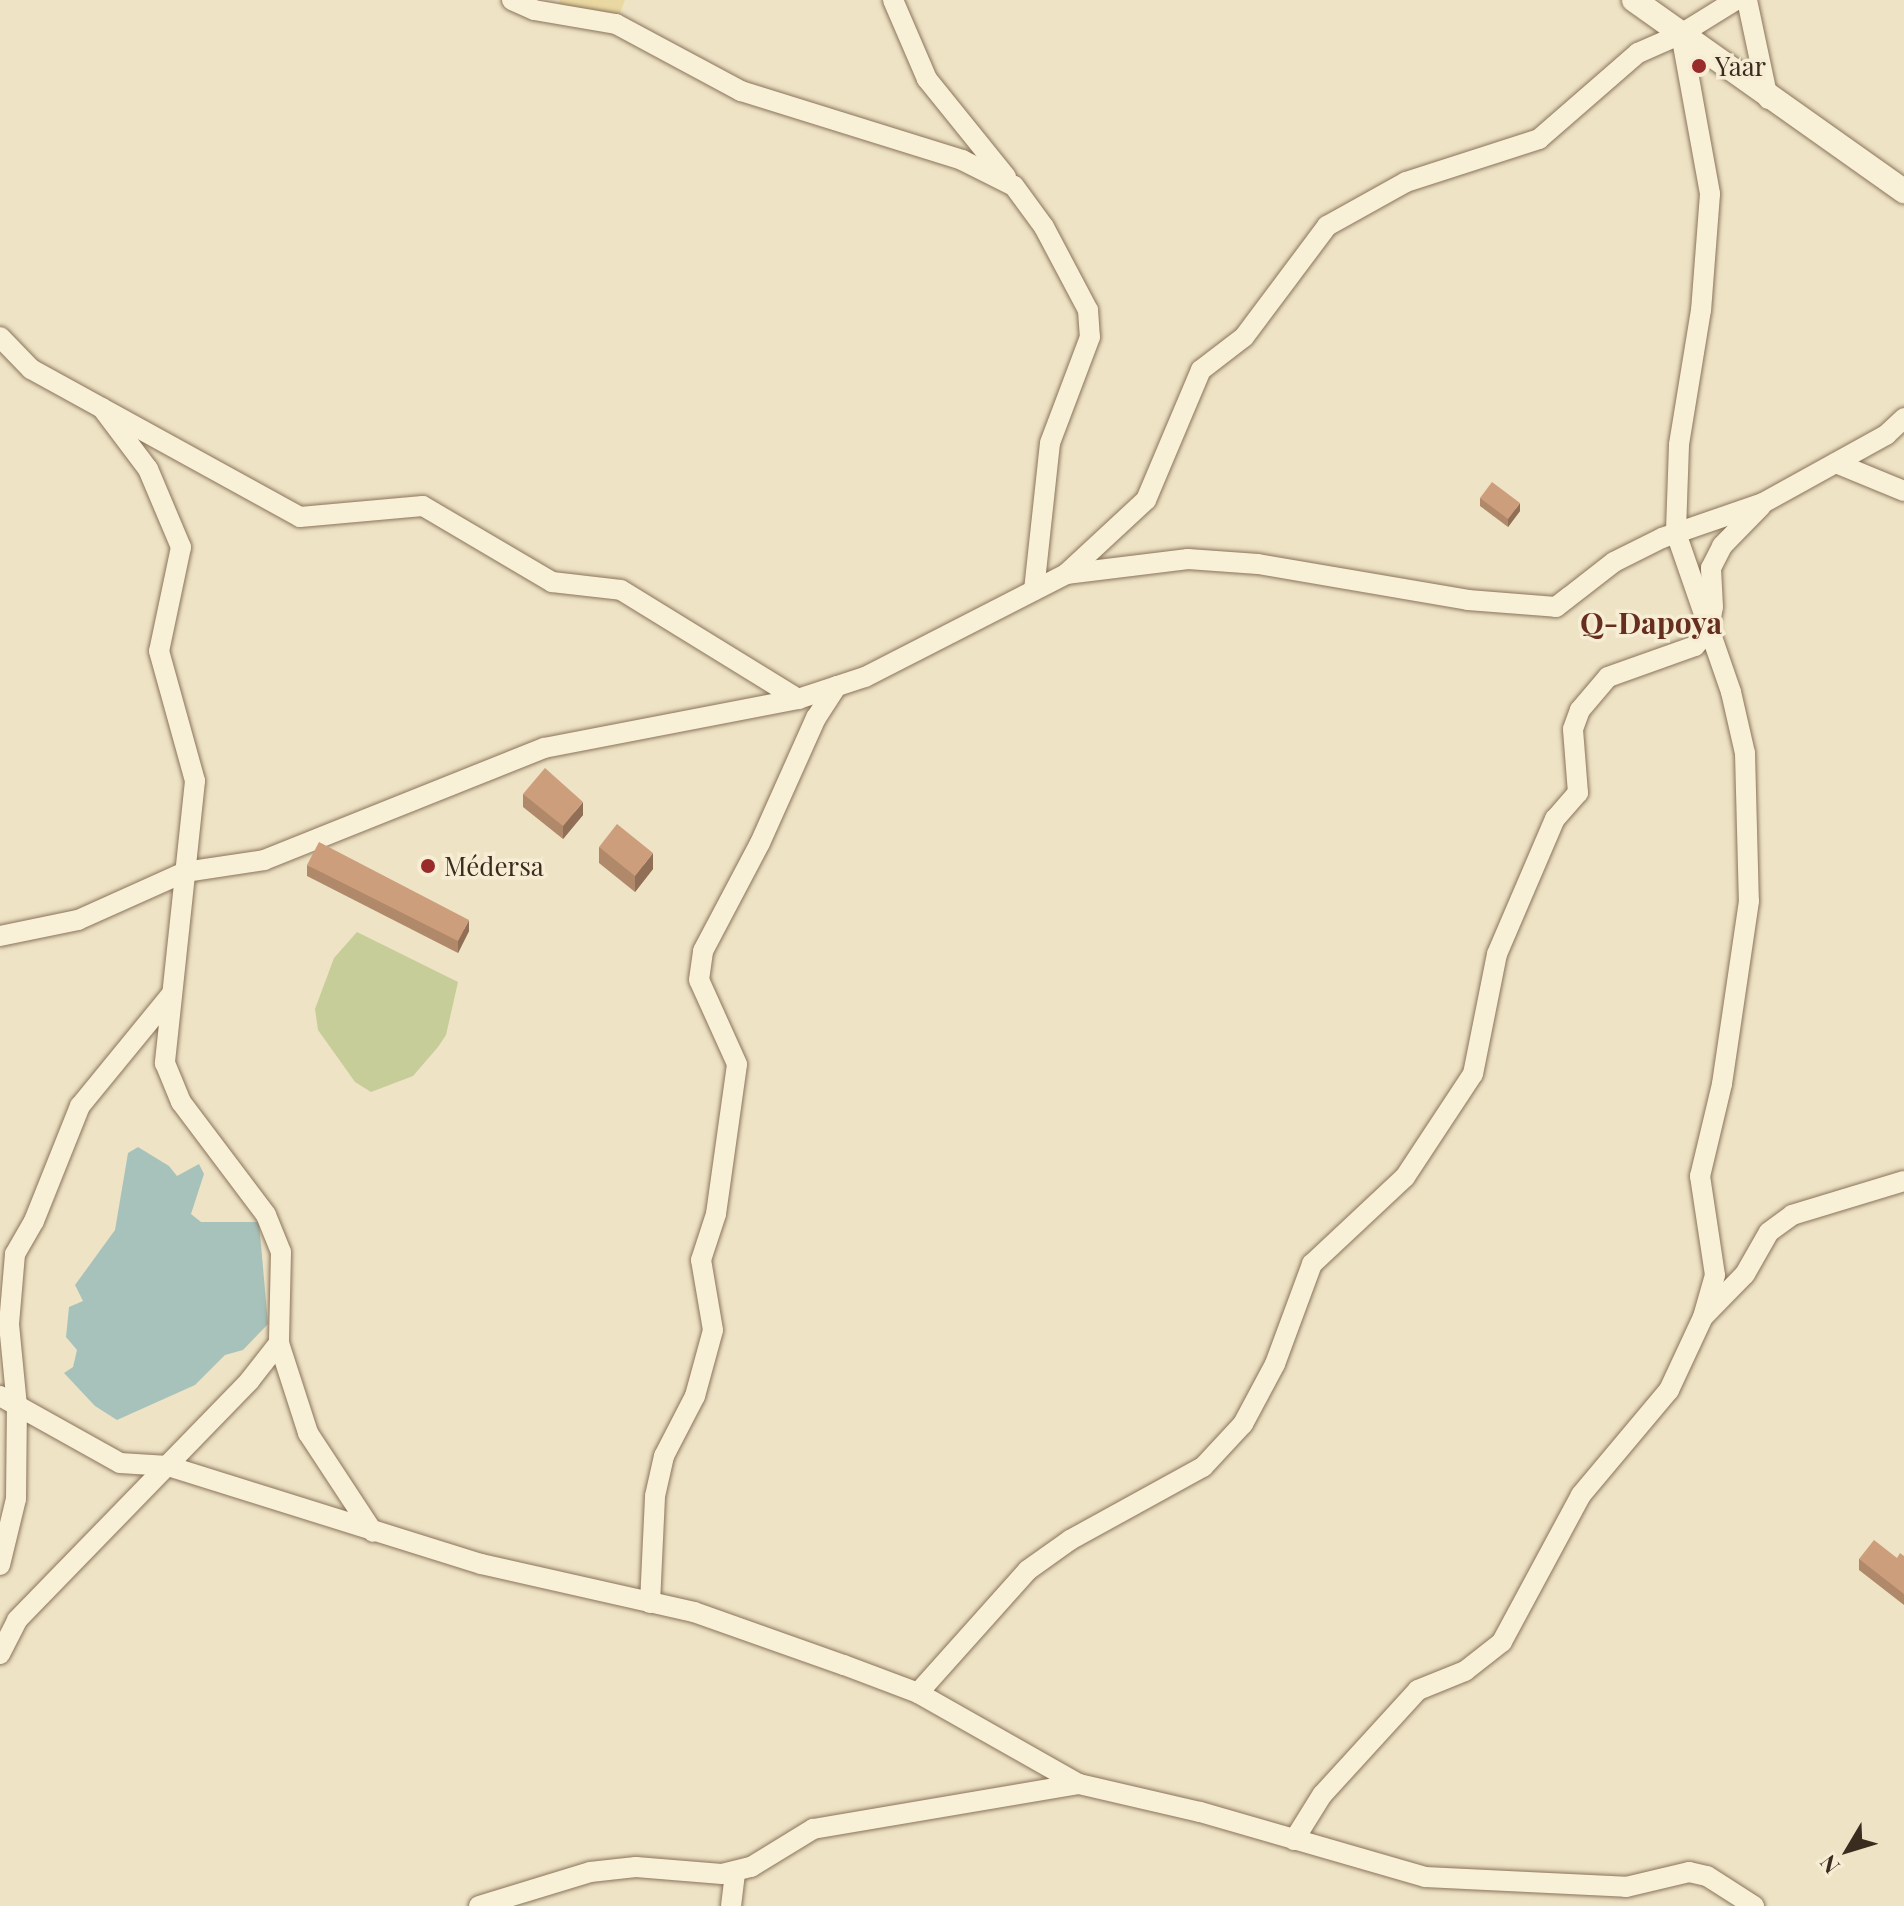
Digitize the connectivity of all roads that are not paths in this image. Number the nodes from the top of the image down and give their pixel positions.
1 (512, 0) edge
2 (893, 0) edge
3 (1634, 0) edge
4 (1736, 0) edge
5 (1747, 0) edge
6 (1681, 34) junction
7 (1768, 99) junction
8 (1014, 186) junction
9 (1904, 191) edge
10 (0, 337) edge
11 (102, 408) junction
12 (1904, 418) edge
13 (1836, 463) junction
14 (1904, 491) edge
15 (1763, 503) junction
16 (1676, 533) junction
17 (1066, 574) junction
18 (1034, 590) junction
19 (1709, 629) junction
20 (837, 686) junction
21 (798, 699) junction
22 (185, 872) junction
23 (0, 936) edge
24 (170, 996) junction
25 (1904, 1181) edge
26 (1703, 1317) junction
27 (279, 1343) junction
28 (9, 1401) edge
29 (168, 1466) junction
30 (373, 1532) junction
31 (0, 1565) edge
32 (650, 1603) junction
33 (0, 1654) edge
34 (918, 1693) junction
35 (1079, 1784) junction
36 (1294, 1840) junction
37 (735, 1871) junction
38 (479, 1906) edge
39 (731, 1906) edge
40 (1754, 1906) edge

1 - 8 street
2 - 8 street
3 - 6 street
4 - 6 street
5 - 7 street
6 - 7 street
6 - 16 street
6 - 17 street
7 - 9 street
8 - 18 street
10 - 11 street
11 - 21 street
11 - 22 street
12 - 13 street
13 - 14 street
13 - 15 street
15 - 16 street
15 - 19 street
16 - 17 street
16 - 19 street
17 - 18 street
18 - 20 street
19 - 26 street
19 - 34 street
20 - 21 street
20 - 32 street
21 - 22 street
22 - 23 street
22 - 24 street
24 - 27 street
24 - 28 street
25 - 26 street
26 - 36 street
27 - 29 street
27 - 30 street
28 - 29 street
28 - 31 street
29 - 30 street
29 - 33 street
30 - 32 street
32 - 34 street
34 - 35 street
35 - 36 street
35 - 37 street
36 - 40 street
37 - 38 street
37 - 39 street

